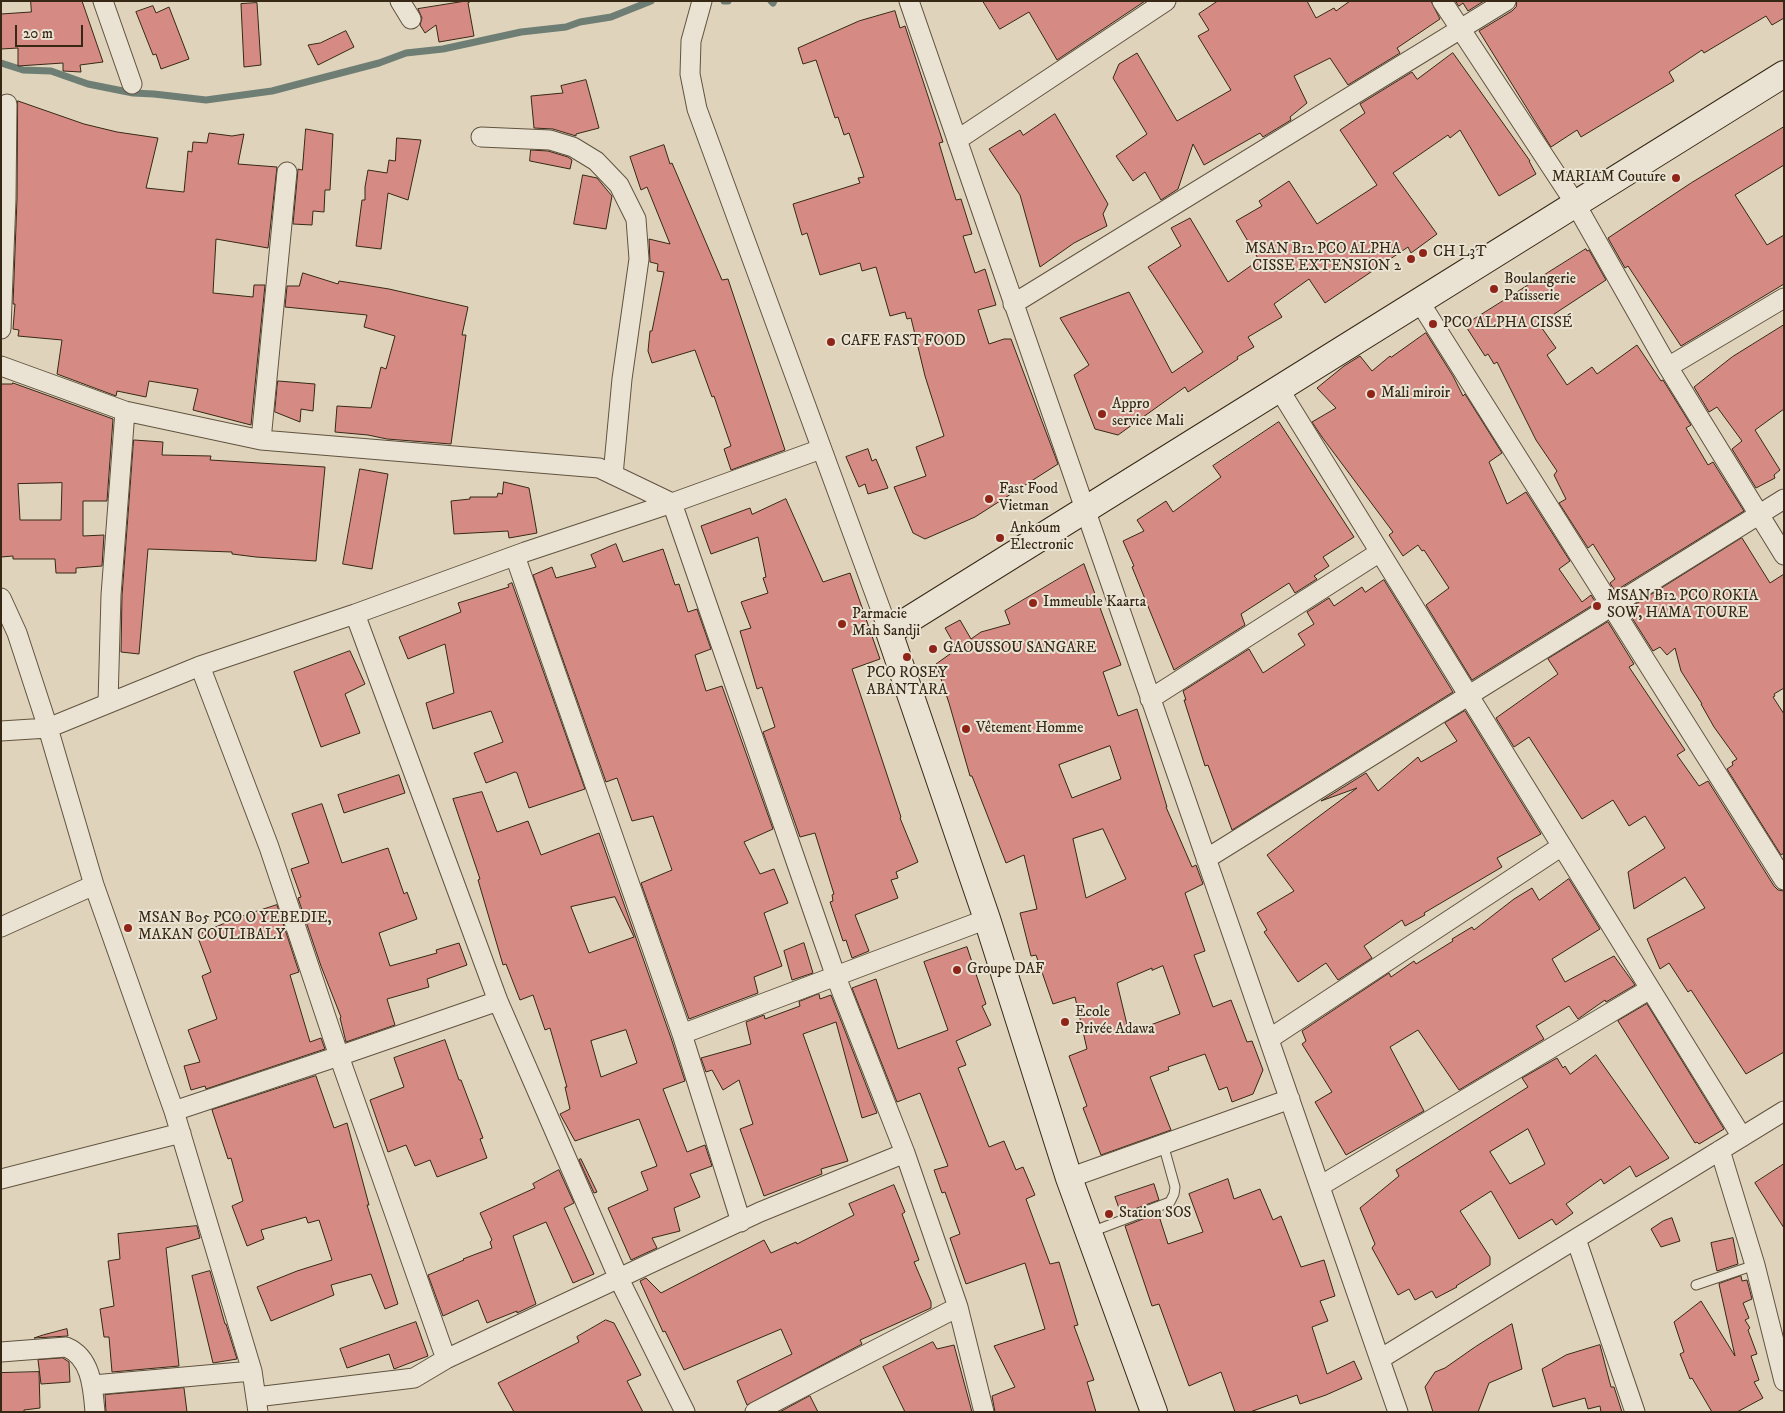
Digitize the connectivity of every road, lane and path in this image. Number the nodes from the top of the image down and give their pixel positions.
1 (103, 1) edge
2 (400, 1) edge
3 (702, 1) edge
4 (908, 1) edge
5 (1166, 1) edge
6 (1442, 1) edge
7 (1506, 1) edge
8 (411, 18) dead end
9 (1460, 30) junction
10 (1784, 74) edge
11 (132, 84) dead end
12 (7, 104) dead end
13 (481, 137) dead end
14 (957, 140) junction
15 (287, 172) dead end
16 (1575, 203) junction
17 (1784, 298) edge
18 (1418, 301) junction
19 (1013, 304) junction
20 (1, 329) edge
21 (1, 366) edge
22 (1668, 367) junction
23 (1279, 389) junction
24 (125, 411) junction
25 (261, 440) junction
26 (821, 449) junction
27 (613, 475) junction
28 (1784, 499) edge
29 (672, 503) junction
30 (1086, 510) junction
31 (1759, 514) junction
32 (1380, 552) junction
33 (1784, 555) edge
34 (515, 556) junction
35 (1, 598) edge
36 (1611, 606) junction
37 (355, 614) junction
38 (890, 632) junction
39 (9, 633) edge
40 (200, 666) junction
41 (1468, 695) junction
42 (1150, 699) junction
43 (108, 703) junction
44 (48, 728) junction
45 (1, 731) edge
46 (1562, 846) junction
47 (1206, 859) junction
48 (1784, 880) edge
49 (94, 885) junction
50 (987, 919) junction
51 (1, 927) edge
52 (836, 977) junction
53 (1650, 989) junction
54 (498, 1001) junction
55 (682, 1034) junction
56 (1268, 1038) junction
57 (339, 1056) junction
58 (1290, 1099) junction
59 (1784, 1111) edge
60 (174, 1112) junction
61 (181, 1133) junction
62 (1742, 1137) junction
63 (1163, 1144) junction
64 (1720, 1150) junction
65 (905, 1153) junction
66 (1069, 1178) junction
67 (1, 1179) edge
68 (1320, 1186) junction
69 (741, 1222) junction
70 (1089, 1232) junction
71 (1576, 1239) junction
72 (1756, 1265) junction
73 (619, 1279) junction
74 (1696, 1285) dead end
75 (958, 1307) junction
76 (1, 1352) edge
77 (446, 1359) junction
78 (1380, 1359) junction
79 (252, 1371) junction
80 (1784, 1381) edge
81 (93, 1385) junction
82 (257, 1404) edge
83 (95, 1412) edge
84 (686, 1412) edge
85 (754, 1412) edge
86 (984, 1412) edge
87 (1154, 1412) edge
88 (1398, 1412) edge
89 (1635, 1412) edge

1 - 11 street
2 - 8 street
3 - 26 street
4 - 14 street
5 - 14 street
6 - 9 street
7 - 9 street
9 - 16 street
9 - 19 street
10 - 16 main road
12 - 20 street
13 - 27 street
14 - 19 street
15 - 25 street
16 - 18 main road
16 - 22 street
17 - 22 street
18 - 23 main road
18 - 36 street
19 - 30 street
21 - 24 street
22 - 31 street
23 - 30 main road
23 - 32 street
24 - 25 street
24 - 43 street
25 - 27 street
26 - 29 street
26 - 38 street
27 - 29 street
28 - 31 street
29 - 34 street
29 - 52 street
30 - 38 main road
30 - 42 street
31 - 33 street
31 - 36 street
32 - 41 street
32 - 42 street
34 - 37 street
34 - 55 street
35 - 39 street
36 - 41 street
36 - 48 street
37 - 40 street
37 - 54 street
38 - 50 main road
39 - 44 street
40 - 43 street
40 - 57 street
41 - 46 street
41 - 47 street
42 - 47 street
43 - 44 street
44 - 45 street
44 - 49 street
46 - 53 street
46 - 56 street
47 - 56 street
49 - 51 street
49 - 60 street
50 - 52 street
50 - 66 main road
52 - 55 street
52 - 65 street
53 - 62 street
53 - 68 street
54 - 57 street
54 - 73 street
55 - 69 street
56 - 58 street
57 - 60 street
57 - 77 street
58 - 63 street
58 - 68 street
59 - 62 street
60 - 61 street
61 - 67 street
61 - 79 street
62 - 64 street
63 - 66 street
63 - 70 lane
64 - 71 street
64 - 72 street
65 - 69 street
65 - 75 street
66 - 70 main road
68 - 78 street
69 - 73 street
70 - 87 main road
71 - 78 street
71 - 89 street
72 - 74 lane
72 - 80 street
73 - 77 street
73 - 84 street
75 - 85 street
75 - 86 street
76 - 81 street
77 - 82 street
78 - 88 street
79 - 81 street
79 - 82 street
81 - 83 street

